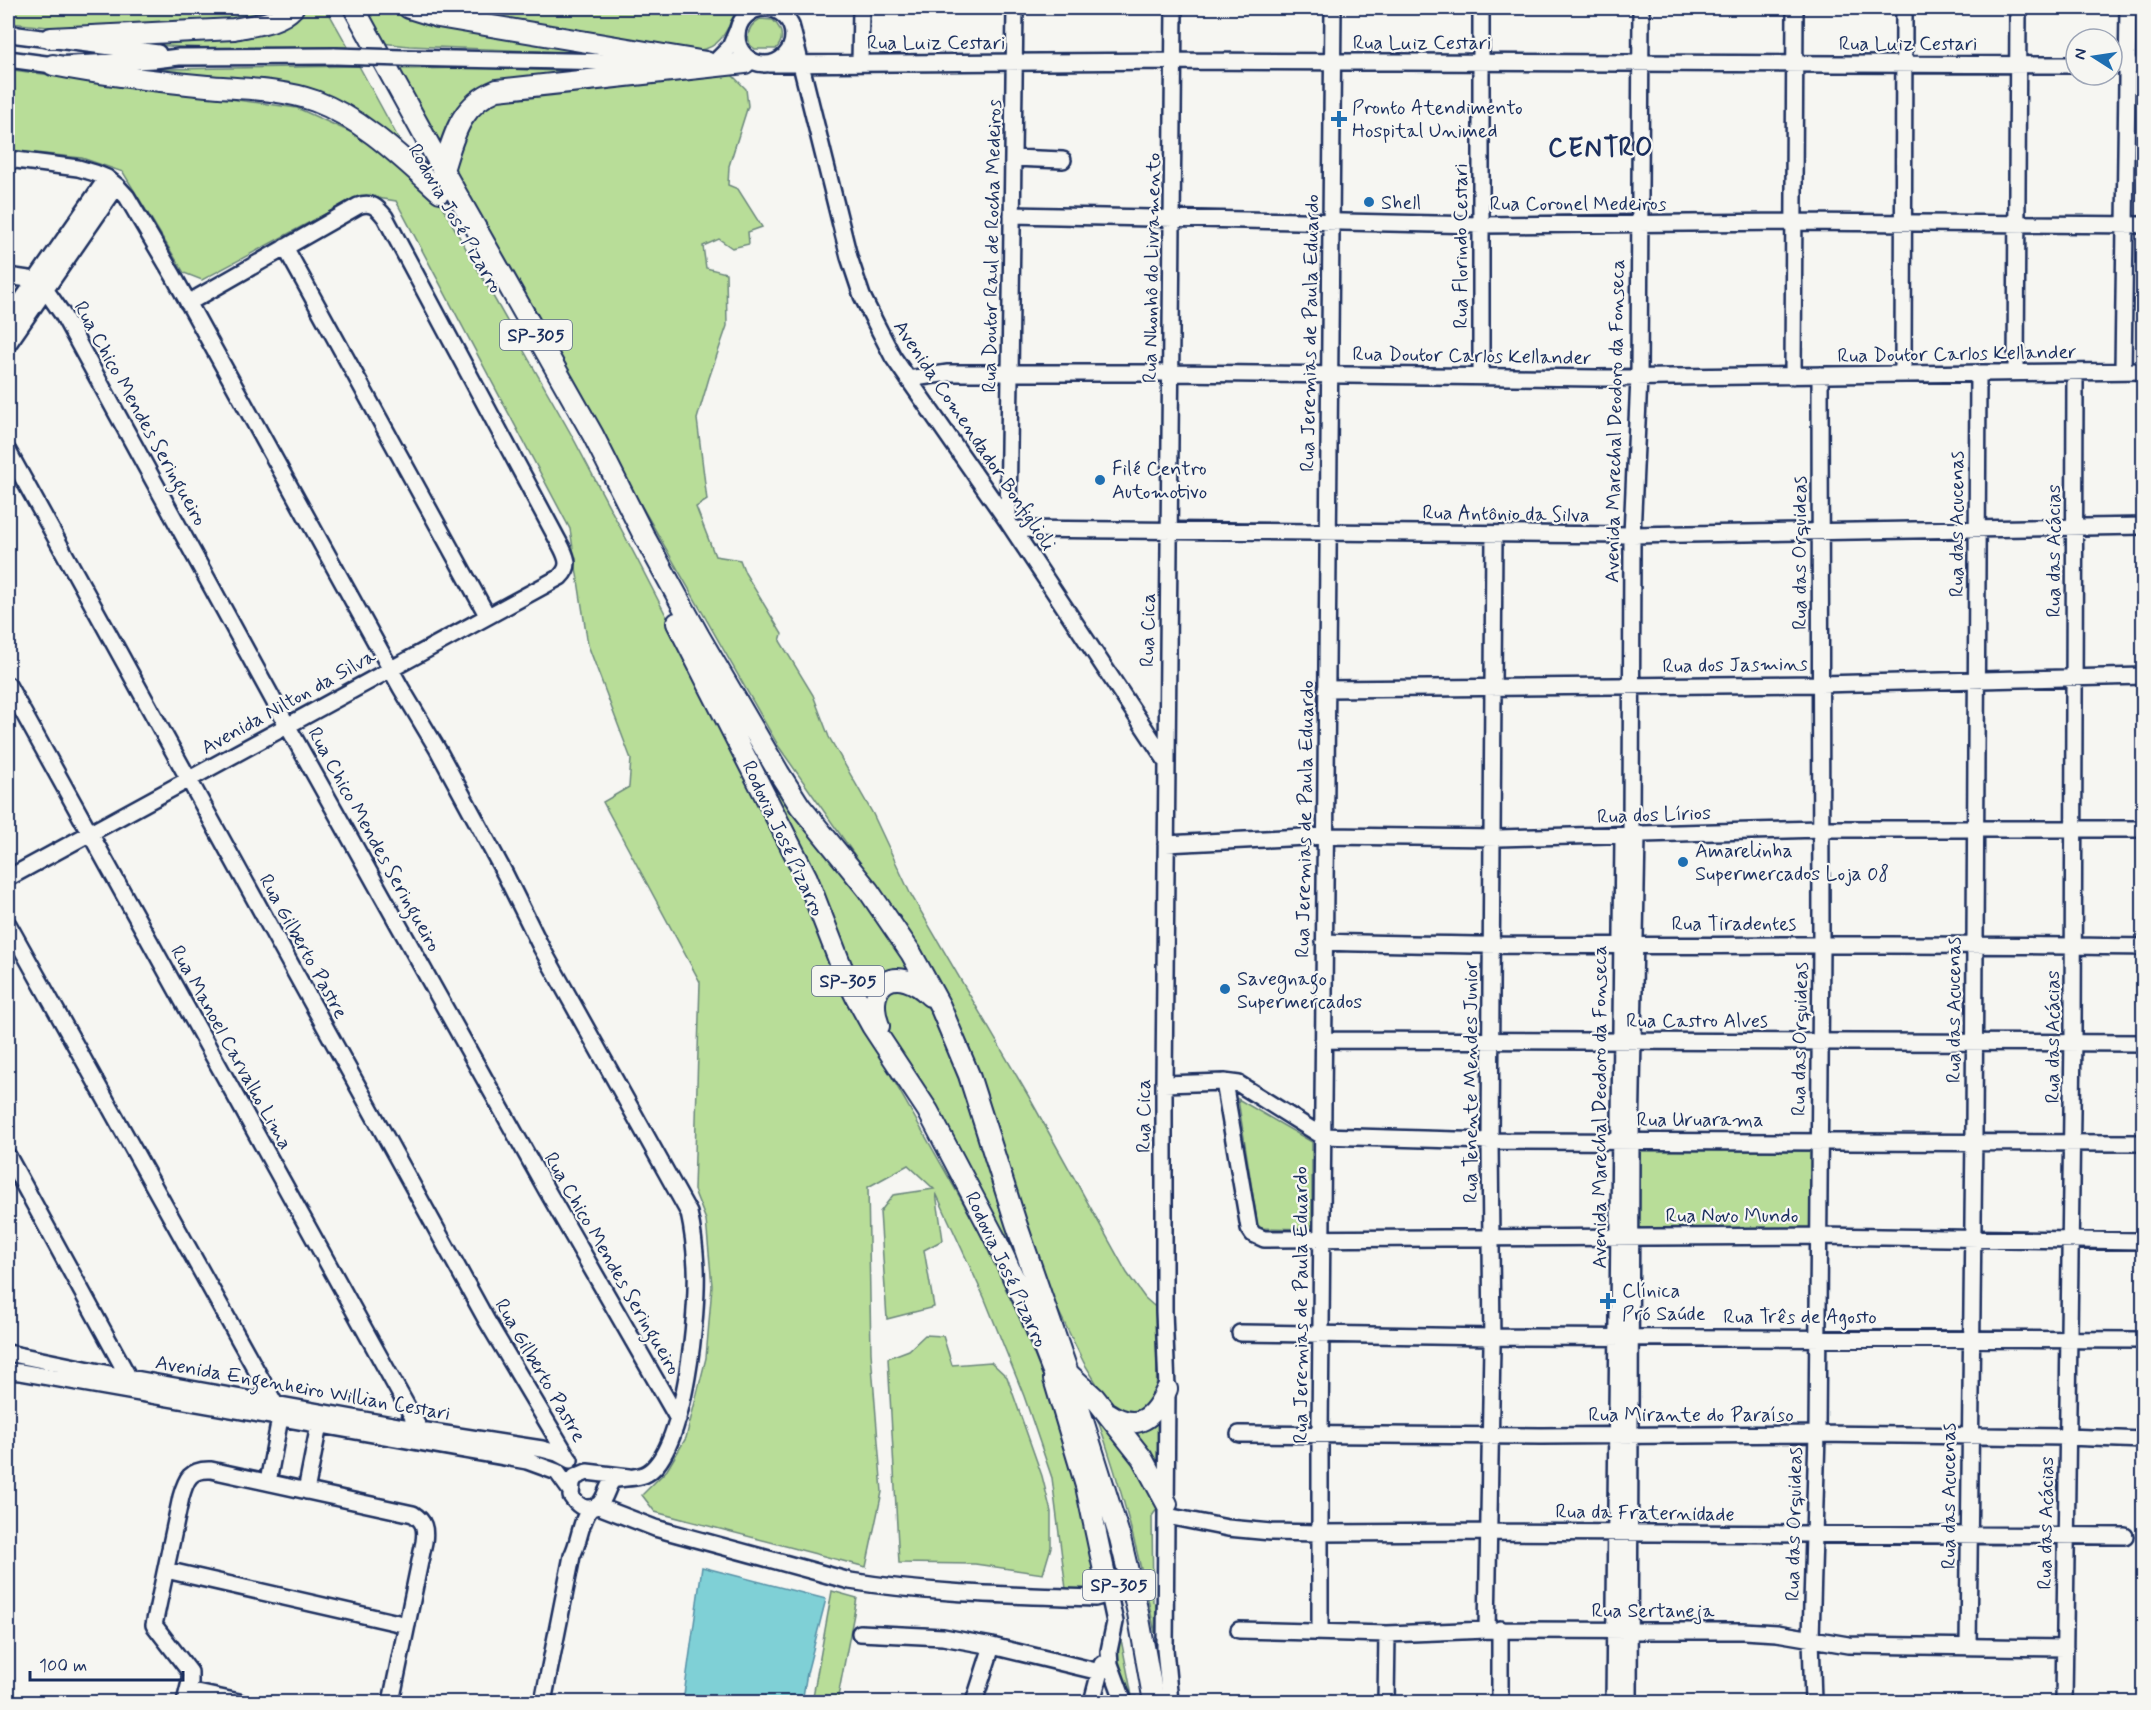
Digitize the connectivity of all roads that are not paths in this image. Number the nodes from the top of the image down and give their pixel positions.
1 (293, 8) edge
2 (340, 8) edge
3 (354, 8) edge
4 (409, 8) edge
5 (789, 8) edge
6 (861, 8) edge
7 (1015, 8) edge
8 (1174, 8) edge
9 (1333, 8) edge
10 (1481, 8) edge
11 (1641, 8) edge
12 (1795, 8) edge
13 (1904, 8) edge
14 (2018, 8) edge
15 (2128, 8) edge
16 (745, 18) edge
17 (792, 29) junction
18 (8, 32) edge
19 (2124, 33) edge
20 (51, 38) junction
21 (178, 57) junction
22 (8, 59) edge
23 (1174, 61) junction
24 (711, 62) junction
25 (758, 63) junction
26 (861, 63) junction
27 (1014, 63) junction
28 (1332, 63) junction
29 (1481, 64) junction
30 (1641, 64) junction
31 (1795, 64) junction
32 (1904, 64) junction
33 (53, 65) junction
34 (800, 65) junction
35 (2018, 65) junction
36 (2064, 65) edge
37 (2124, 65) edge
38 (2144, 66) edge
39 (2120, 87) edge
40 (1013, 158) junction
41 (8, 159) edge
42 (1063, 160) dead end
43 (443, 170) junction
44 (112, 182) junction
45 (440, 192) junction
46 (1012, 215) junction
47 (1173, 219) junction
48 (1331, 221) junction
49 (1794, 222) junction
50 (1904, 224) junction
51 (2017, 224) junction
52 (1480, 225) junction
53 (1640, 225) junction
54 (2125, 225) junction
55 (2144, 225) edge
56 (285, 247) junction
57 (8, 276) edge
58 (40, 285) junction
59 (188, 303) junction
60 (8, 320) edge
61 (8, 344) edge
62 (2123, 371) junction
63 (2144, 371) edge
64 (2075, 372) junction
65 (1171, 373) junction
66 (1978, 373) junction
67 (2016, 373) junction
68 (1010, 374) junction
69 (1904, 374) junction
70 (1329, 375) junction
71 (1820, 375) junction
72 (1793, 376) junction
73 (1481, 377) junction
74 (1639, 378) junction
75 (908, 379) junction
76 (8, 451) edge
77 (1010, 526) junction
78 (2074, 526) junction
79 (2144, 526) edge
80 (1169, 529) junction
81 (1977, 529) junction
82 (1820, 532) junction
83 (1328, 533) junction
84 (1494, 534) junction
85 (1632, 535) junction
86 (487, 615) junction
87 (391, 669) junction
88 (2144, 676) edge
89 (2075, 677) junction
90 (1977, 680) junction
91 (1820, 684) junction
92 (8, 685) edge
93 (1493, 686) junction
94 (1631, 686) junction
95 (1326, 688) junction
96 (1135, 713) junction
97 (287, 725) junction
98 (1167, 743) junction
99 (1167, 762) junction
100 (187, 780) junction
101 (2144, 828) edge
102 (1820, 829) junction
103 (2074, 829) junction
104 (1975, 830) junction
105 (89, 834) junction
106 (1325, 836) junction
107 (1631, 836) junction
108 (1491, 838) junction
109 (1166, 843) junction
110 (8, 878) edge
111 (8, 924) edge
112 (1324, 942) junction
113 (1821, 944) junction
114 (1491, 945) junction
115 (1629, 945) junction
116 (1974, 945) junction
117 (2074, 946) junction
118 (2144, 947) edge
119 (940, 1006) junction
120 (1323, 1040) junction
121 (1627, 1040) junction
122 (1821, 1041) junction
123 (1491, 1042) junction
124 (1974, 1042) junction
125 (2144, 1043) edge
126 (2073, 1044) junction
127 (888, 1050) junction
128 (1224, 1082) junction
129 (1164, 1084) junction
130 (1322, 1136) junction
131 (1625, 1140) junction
132 (1490, 1141) junction
133 (1819, 1141) junction
134 (1974, 1141) junction
135 (2072, 1143) junction
136 (2144, 1143) edge
137 (8, 1156) edge
138 (1819, 1236) junction
139 (1491, 1237) junction
140 (1625, 1237) junction
141 (1321, 1238) junction
142 (1973, 1239) junction
143 (2070, 1240) junction
144 (2144, 1240) edge
145 (1240, 1333) dead end
146 (1322, 1334) junction
147 (1625, 1336) junction
148 (1492, 1337) junction
149 (1818, 1337) junction
150 (1971, 1337) junction
151 (2069, 1338) junction
152 (2144, 1340) edge
153 (1044, 1348) junction
154 (8, 1353) edge
155 (1065, 1364) junction
156 (10, 1371) edge
157 (129, 1378) junction
158 (1167, 1389) junction
159 (1104, 1410) junction
160 (277, 1411) junction
161 (678, 1419) junction
162 (319, 1425) junction
163 (420, 1430) junction
164 (1239, 1434) dead end
165 (1320, 1434) junction
166 (1816, 1434) junction
167 (1491, 1435) junction
168 (1624, 1435) junction
169 (1970, 1436) junction
170 (2067, 1437) junction
171 (2144, 1440) edge
172 (569, 1459) junction
173 (593, 1473) junction
174 (629, 1477) junction
175 (268, 1482) junction
176 (306, 1491) junction
177 (573, 1496) junction
178 (600, 1500) junction
179 (1167, 1510) junction
180 (1489, 1532) junction
181 (1622, 1532) junction
182 (1319, 1533) junction
183 (1814, 1535) junction
184 (1969, 1535) junction
185 (2067, 1536) junction
186 (2125, 1536) dead end
187 (572, 1556) junction
188 (166, 1570) junction
189 (1109, 1594) junction
190 (407, 1625) junction
191 (1239, 1630) dead end
192 (1493, 1630) junction
193 (1615, 1631) junction
194 (1630, 1631) junction
195 (1320, 1632) junction
196 (860, 1633) dead end
197 (1387, 1634) junction
198 (1811, 1638) junction
199 (992, 1646) junction
200 (1968, 1647) junction
201 (2064, 1648) junction
202 (1106, 1673) junction
203 (186, 1697) edge
204 (238, 1702) edge
205 (391, 1702) edge
206 (543, 1702) edge
207 (974, 1702) edge
208 (1092, 1702) edge
209 (1124, 1702) edge
210 (1141, 1702) edge
211 (1154, 1702) edge
212 (1170, 1702) edge
213 (1386, 1702) edge
214 (1500, 1702) edge
215 (1614, 1702) edge
216 (1629, 1702) edge
217 (1813, 1702) edge
218 (2064, 1702) edge

1 - 20 main road
2 - 45 main road, Rodovia José Pizarro / SP-305
3 - 43 main road, Rodovia José Pizarro / SP-305
4 - 24 main road
5 - 17 street, Avenida Comendador Bonfiglioli
6 - 26 street
7 - 27 street, Rua Doutor Raul de Rocha Medeiros
8 - 23 street, Rua Nhonhô do Livramento
9 - 28 street, Rua Jeremias de Paula Eduardo
10 - 29 street, Rua Florindo Cestari
11 - 30 street, Avenida Marechal Deodoro da Fonseca
12 - 31 street
13 - 32 street
14 - 35 street
15 - 19 street
16 - 17 street
16 - 24 street
16 - 25 street
17 - 25 street
17 - 34 street, Avenida Comendador Bonfiglioli
18 - 20 street
20 - 21 street
21 - 24 street, Rua Luiz Cestari, bridge
21 - 33 street
22 - 33 street
23 - 27 street, Rua Luiz Cestari
23 - 28 street, Rua Luiz Cestari
23 - 47 street, Rua Nhonhô do Livramento
24 - 25 street, Rua Luiz Cestari
25 - 34 street, Rua Luiz Cestari
25 - 43 main road
26 - 27 street, Rua Luiz Cestari
26 - 34 street, Rua Luiz Cestari
27 - 40 street, Rua Doutor Raul de Rocha Medeiros
28 - 29 street, Rua Luiz Cestari
28 - 48 street, Rua Jeremias de Paula Eduardo
29 - 30 street, Rua Luiz Cestari
29 - 52 street, Rua Florindo Cestari
30 - 31 street, Rua Luiz Cestari
30 - 53 street, Avenida Marechal Deodoro da Fonseca
31 - 32 street, Rua Luiz Cestari
31 - 49 street
32 - 35 street, Rua Luiz Cestari
32 - 50 street
33 - 45 main road
34 - 75 street, Avenida Comendador Bonfiglioli
35 - 36 street, Rua Luiz Cestari
35 - 51 street
37 - 38 street
39 - 54 street
40 - 42 street
40 - 46 street, Rua Doutor Raul de Rocha Medeiros
41 - 44 street
43 - 119 main road, Rodovia José Pizarro / SP-305
44 - 58 street
44 - 59 street
45 - 127 main road, Rodovia José Pizarro / SP-305
46 - 47 street, Rua Coronel Medeiros
46 - 68 street, Rua Doutor Raul de Rocha Medeiros
47 - 48 street, Rua Coronel Medeiros
47 - 65 street, Rua Nhonhô do Livramento
48 - 52 street, Rua Coronel Medeiros
48 - 70 street, Rua Jeremias de Paula Eduardo
49 - 50 street, Rua Coronel Medeiros
49 - 53 street, Rua Coronel Medeiros
49 - 72 street
50 - 51 street, Rua Coronel Medeiros
50 - 69 street
51 - 54 street, Rua Coronel Medeiros
51 - 67 street
52 - 53 street, Rua Coronel Medeiros
52 - 73 street, Rua Florindo Cestari
53 - 74 street, Avenida Marechal Deodoro da Fonseca
54 - 55 street, Rua Coronel Medeiros
54 - 62 street
56 - 59 street
56 - 86 street
56 - 86 street, Avenida Nilton da Silva
57 - 58 street
58 - 60 street
58 - 61 street
58 - 97 street, Rua Chico Mendes Seringueiro
59 - 87 street
62 - 63 street, Rua Doutor Carlos Kellander
62 - 64 street, Rua Doutor Carlos Kellander
64 - 67 street, Rua Doutor Carlos Kellander
64 - 78 street, Rua das Acácias
65 - 68 street, Rua Doutor Carlos Kellander
65 - 70 street, Rua Doutor Carlos Kellander
65 - 80 street, Rua Nhonhô do Livramento
66 - 67 street, Rua Doutor Carlos Kellander
66 - 69 street, Rua Doutor Carlos Kellander
66 - 81 street, Rua das Acucenas
68 - 75 street, Rua Doutor Carlos Kellander
68 - 77 street, Rua Doutor Raul de Rocha Medeiros
69 - 71 street, Rua Doutor Carlos Kellander
70 - 73 street, Rua Doutor Carlos Kellander
70 - 83 street, Rua Jeremias de Paula Eduardo
71 - 72 street, Rua Doutor Carlos Kellander
71 - 82 street, Rua das Orquideas
72 - 74 street, Rua Doutor Carlos Kellander
73 - 74 street, Rua Doutor Carlos Kellander
74 - 85 street, Avenida Marechal Deodoro da Fonseca
75 - 77 street, Avenida Comendador Bonfiglioli
76 - 100 street, Rua Gilberto Pastre
77 - 80 street, Rua Antônio da Silva
77 - 96 street, Avenida Comendador Bonfiglioli
78 - 79 street, Rua Antônio da Silva
78 - 81 street, Rua Antônio da Silva
78 - 89 street, Rua das Acácias
80 - 83 street, Rua Antônio da Silva
80 - 98 street, Rua Cica
81 - 82 street, Rua Antônio da Silva
81 - 90 street, Rua das Acucenas
82 - 85 street, Rua Antônio da Silva
82 - 91 street, Rua das Orquideas
83 - 84 street, Rua Antônio da Silva
83 - 95 street, Rua Jeremias de Paula Eduardo
84 - 85 street, Rua Antônio da Silva
84 - 93 street, Rua Tenente Mendes Junior
85 - 94 street, Avenida Marechal Deodoro da Fonseca
86 - 87 street, Avenida Nilton da Silva
87 - 97 street, Avenida Nilton da Silva
87 - 161 street
88 - 89 street, Rua dos Jasmins
89 - 90 street, Rua dos Jasmins
89 - 103 street, Rua das Acácias
90 - 91 street, Rua dos Jasmins
90 - 104 street, Rua das Acucenas
91 - 94 street, Rua dos Jasmins
91 - 102 street, Rua das Orquideas
92 - 105 street, Rua Manoel Carvalho Lima
93 - 94 street, Rua dos Jasmins
93 - 95 street, Rua dos Jasmins
93 - 108 street, Rua Tenente Mendes Junior
94 - 107 street, Avenida Marechal Deodoro da Fonseca
95 - 106 street, Rua Jeremias de Paula Eduardo
96 - 98 street
96 - 99 street, Avenida Comendador Bonfiglioli
97 - 100 street, Avenida Nilton da Silva
97 - 161 street, Rua Chico Mendes Seringueiro
98 - 99 street, Rua Cica
99 - 109 street, Rua Cica
100 - 105 street, Avenida Nilton da Silva
100 - 172 street, Rua Gilberto Pastre
101 - 103 street, Rua dos Lírios
102 - 104 street, Rua dos Lírios
102 - 107 street, Rua dos Lírios
102 - 113 street, Rua das Orquideas
103 - 104 street, Rua dos Lírios
103 - 117 street, Rua das Acácias
104 - 116 street, Rua das Acucenas
105 - 110 street, Avenida Nilton da Silva
105 - 163 street, Rua Manoel Carvalho Lima
106 - 108 street, Rua dos Lírios
106 - 109 street, Rua dos Lírios
106 - 112 street, Rua Jeremias de Paula Eduardo
107 - 108 street, Rua dos Lírios
107 - 115 street, Avenida Marechal Deodoro da Fonseca
108 - 114 street, Rua Tenente Mendes Junior
109 - 129 street, Rua Cica
111 - 160 street
112 - 114 street, Rua Tiradentes
112 - 120 street, Rua Jeremias de Paula Eduardo
113 - 115 street, Rua Tiradentes
113 - 116 street, Rua Tiradentes
113 - 122 street, Rua das Orquideas
114 - 115 street, Rua Tiradentes
114 - 123 street, Rua Tenente Mendes Junior
115 - 121 street, Avenida Marechal Deodoro da Fonseca
116 - 117 street, Rua Tiradentes
116 - 124 street, Rua das Acucenas
117 - 118 street, Rua Tiradentes
117 - 126 street, Rua das Acácias
119 - 127 main road
119 - 155 main road, Rodovia José Pizarro
120 - 123 street, Rua Castro Alves
120 - 130 street, Rua Jeremias de Paula Eduardo
121 - 122 street, Rua Castro Alves
121 - 123 street, Rua Castro Alves
121 - 131 street, Avenida Marechal Deodoro da Fonseca
122 - 124 street, Rua Castro Alves
122 - 133 street, Rua das Orquideas
123 - 132 street, Rua Tenente Mendes Junior
124 - 126 street, Rua Castro Alves
124 - 134 street, Rua das Acucenas
125 - 126 street, Rua Castro Alves
126 - 135 street, Rua das Acácias
127 - 153 main road, Rodovia José Pizarro / SP-305
128 - 129 street
128 - 130 street
128 - 141 street, Rua Novo Mundo
129 - 158 street, Rua Cica
130 - 132 street, Rua Uruarama
130 - 141 street, Rua Jeremias de Paula Eduardo
131 - 132 street, Rua Uruarama
131 - 133 street, Rua Uruarama
131 - 140 street, Avenida Marechal Deodoro da Fonseca
132 - 139 street, Rua Tenente Mendes Junior
133 - 134 street, Rua Uruarama
133 - 138 street, Rua das Orquideas
134 - 135 street, Rua Uruarama
134 - 142 street, Rua das Acucenas
135 - 136 street, Rua Uruarama
135 - 143 street, Rua das Acácias
137 - 157 street
138 - 140 street, Rua Novo Mundo
138 - 142 street, Rua Novo Mundo
138 - 149 street, Rua das Orquideas
139 - 140 street, Rua Novo Mundo
139 - 141 street, Rua Novo Mundo
139 - 148 street, Rua Tenente Mendes Junior
140 - 147 street, Avenida Marechal Deodoro da Fonseca
141 - 146 street, Rua Jeremias de Paula Eduardo
142 - 143 street, Rua Novo Mundo
142 - 150 street, Rua das Acucenas
143 - 144 street, Rua Novo Mundo
143 - 151 street, Rua das Acácias
145 - 146 street, Rua Três de Agosto
146 - 148 street, Rua Três de Agosto
146 - 165 street, Rua Jeremias de Paula Eduardo
147 - 148 street, Rua Três de Agosto
147 - 149 street, Rua Três de Agosto
147 - 168 street, Avenida Marechal Deodoro da Fonseca
148 - 167 street, Rua Tenente Mendes Junior
149 - 150 street, Rua Três de Agosto
149 - 166 street, Rua das Orquideas
150 - 151 street, Rua Três de Agosto
150 - 169 street, Rua das Acucenas
151 - 152 street, Rua Três de Agosto
151 - 170 street, Rua das Acácias
153 - 189 main road
153 - 210 main road, Rodovia José Pizarro / SP-305
154 - 157 street, Avenida Engenheiro Willian Cestari
155 - 159 main road
155 - 211 main road, Rodovia José Pizarro
156 - 160 street, Avenida Engenheiro Willian Cestari
157 - 160 street, Avenida Engenheiro Willian Cestari
158 - 159 main road
158 - 179 street, Rua Cica
159 - 179 main road
160 - 162 street, Avenida Engenheiro Willian Cestari
160 - 163 street, Avenida Engenheiro Willian Cestari
160 - 175 street
161 - 174 street
162 - 176 street
162 - 177 street, Avenida Engenheiro Willian Cestari
163 - 172 street, Avenida Engenheiro Willian Cestari
164 - 165 street, Rua Mirante do Paraíso
165 - 167 street, Rua Mirante do Paraíso
165 - 182 street, Rua Jeremias de Paula Eduardo
166 - 168 street, Rua Mirante do Paraíso
166 - 169 street, Rua Mirante do Paraíso
166 - 183 street, Rua das Orquideas
167 - 168 street, Rua Mirante do Paraíso
167 - 180 street, Rua Tenente Mendes Junior
168 - 181 street, Avenida Marechal Deodoro da Fonseca
169 - 170 street, Rua Mirante do Paraíso
169 - 184 street, Rua das Acucenas
170 - 171 street, Rua Mirante do Paraíso
170 - 185 street, Rua das Acácias
172 - 173 street, Avenida Engenheiro Willian Cestari
173 - 174 street
173 - 177 street
173 - 178 street
174 - 178 street
175 - 176 street
175 - 188 street
176 - 190 street
177 - 178 street
177 - 187 street
178 - 187 street
178 - 189 street
179 - 182 street, Rua da Fraternidade
179 - 212 street, Rua Cica
180 - 181 street, Rua da Fraternidade
180 - 182 street, Rua da Fraternidade
180 - 192 street, Rua Tenente Mendes Junior
181 - 183 street, Rua da Fraternidade
181 - 193 street, Avenida Marechal Deodoro da Fonseca
181 - 194 street, Avenida Marechal Deodoro da Fonseca
182 - 195 street, Rua Jeremias de Paula Eduardo
183 - 184 street, Rua da Fraternidade
183 - 198 street, Rua das Orquideas
184 - 185 street, Rua da Fraternidade
184 - 200 street, Rua das Acucenas
185 - 186 street, Rua da Fraternidade
185 - 201 street, Rua das Acácias
187 - 206 street
188 - 190 street
188 - 203 street
189 - 202 street
190 - 205 street
191 - 195 street, Rua Sertaneja
192 - 193 street, Rua Sertaneja
192 - 197 street, Rua Sertaneja
192 - 214 street, Rua Tenente Mendes Junior
193 - 194 street, Rua Sertaneja
193 - 215 street, Avenida Marechal Deodoro da Fonseca
194 - 198 street, Rua Sertaneja
194 - 216 street, Avenida Marechal Deodoro da Fonseca
195 - 197 street, Rua Sertaneja
196 - 199 street
197 - 213 street
198 - 200 street, Rua Sertaneja
198 - 217 street, Rua das Orquideas
199 - 202 street
199 - 207 street
200 - 201 street, Rua Sertaneja
201 - 218 street, Rua das Acácias
202 - 208 street
202 - 209 street
203 - 204 street

